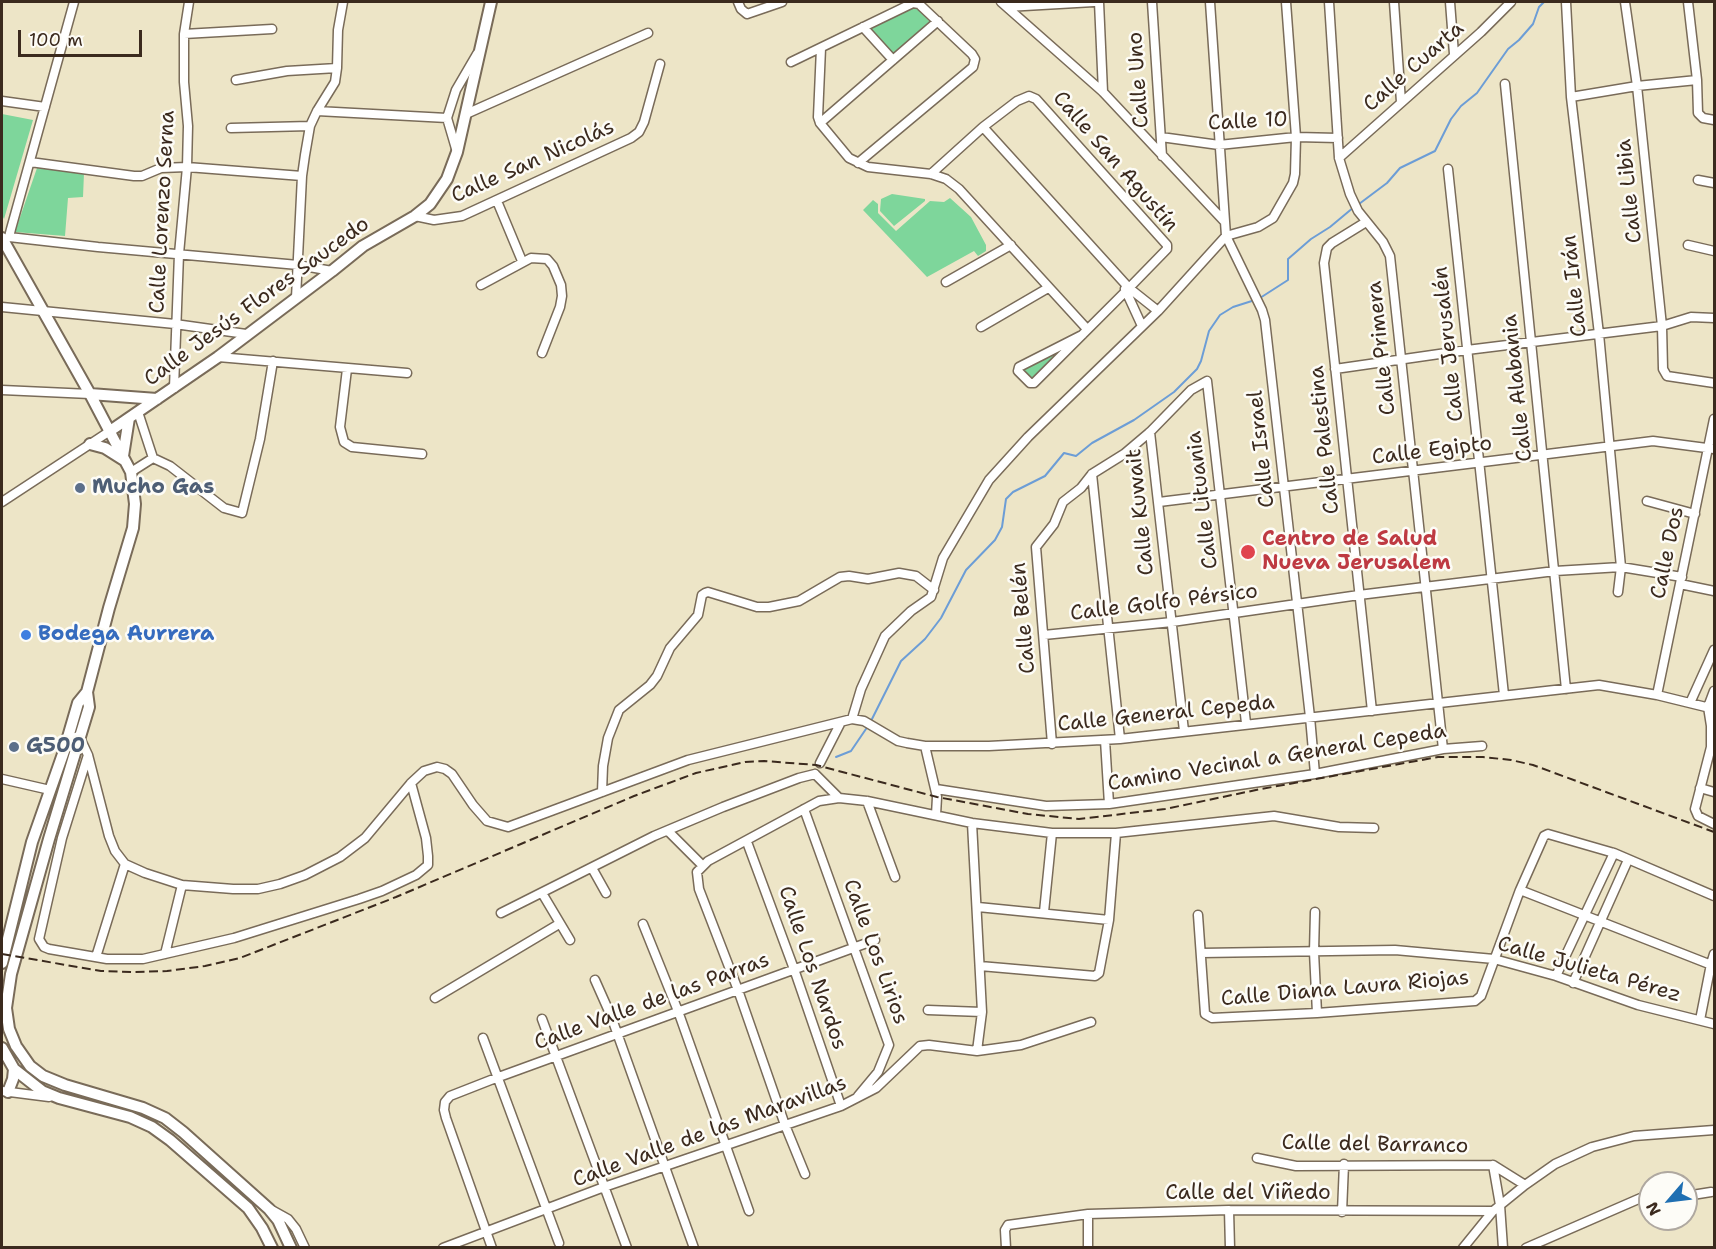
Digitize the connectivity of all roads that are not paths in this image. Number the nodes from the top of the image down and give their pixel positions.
1 (74, 2) edge
2 (189, 2) edge
3 (343, 2) edge
4 (491, 2) edge
5 (738, 2) edge
6 (1094, 2) edge
7 (1099, 2) edge
8 (1152, 2) edge
9 (1210, 2) edge
10 (1286, 2) edge
11 (1329, 2) edge
12 (1394, 2) edge
13 (1450, 2) edge
14 (1511, 2) edge
15 (1566, 2) edge
16 (1625, 2) edge
17 (1688, 2) edge
18 (777, 3) edge
19 (1043, 3) edge
20 (1004, 4) edge
21 (1504, 6) edge
22 (938, 21) junction
23 (863, 27) junction
24 (272, 29) dead end
25 (648, 33) dead end
26 (184, 34) junction
27 (821, 48) junction
28 (481, 49) junction
29 (1454, 54) junction
30 (893, 60) junction
31 (791, 62) dead end
32 (660, 64) dead end
33 (337, 68) junction
34 (236, 80) dead end
35 (1697, 80) junction
36 (1505, 84) dead end
37 (1637, 86) junction
38 (1103, 92) junction
39 (1571, 97) junction
40 (2, 101) edge
41 (1401, 102) junction
42 (45, 107) junction
43 (317, 111) junction
44 (466, 114) junction
45 (447, 118) junction
46 (1714, 120) edge
47 (820, 123) junction
48 (310, 126) junction
49 (983, 127) junction
50 (231, 128) dead end
51 (1161, 137) junction
52 (1296, 137) junction
53 (1338, 138) junction
54 (1219, 145) junction
55 (457, 152) junction
56 (1162, 156) junction
57 (1339, 158) junction
58 (30, 162) junction
59 (858, 163) junction
60 (187, 167) junction
61 (1448, 169) dead end
62 (931, 174) junction
63 (302, 176) junction
64 (1698, 180) dead end
65 (1714, 183) edge
66 (497, 201) junction
67 (416, 216) junction
68 (1225, 222) junction
69 (1366, 222) junction
70 (1226, 236) junction
71 (4, 240) edge
72 (1011, 245) junction
73 (1688, 245) dead end
74 (1714, 250) edge
75 (179, 254) junction
76 (522, 261) junction
77 (298, 265) junction
78 (332, 271) junction
79 (946, 282) dead end
80 (480, 285) dead end
81 (1126, 287) junction
82 (1048, 288) junction
83 (296, 298) junction
84 (2, 307) edge
85 (1158, 311) junction
86 (44, 312) junction
87 (1714, 318) edge
88 (176, 324) junction
89 (1142, 326) junction
90 (1662, 326) junction
91 (981, 327) dead end
92 (1085, 332) junction
93 (246, 334) junction
94 (1599, 334) junction
95 (1532, 343) junction
96 (1467, 350) junction
97 (542, 353) dead end
98 (218, 357) junction
99 (1401, 360) junction
100 (273, 361) junction
101 (347, 369) junction
102 (1335, 369) junction
103 (407, 373) dead end
104 (1207, 381) joint
105 (1714, 382) edge
106 (174, 388) junction
107 (2, 390) edge
108 (90, 394) junction
109 (157, 399) junction
110 (134, 415) junction
111 (1714, 419) edge
112 (110, 431) junction
113 (1150, 432) junction
114 (90, 444) junction
115 (1609, 447) junction
116 (1712, 448) edge
117 (422, 454) dead end
118 (1543, 455) junction
119 (124, 458) junction
120 (153, 458) junction
121 (1480, 464) junction
122 (131, 472) junction
123 (1414, 472) junction
124 (1092, 474) junction
125 (1348, 480) junction
126 (1284, 488) junction
127 (1221, 495) junction
128 (1647, 501) dead end
129 (2, 502) edge
130 (1159, 502) junction
131 (1695, 514) junction
132 (1621, 567) junction
133 (1555, 571) junction
134 (1491, 578) junction
135 (1681, 581) junction
136 (1426, 587) junction
137 (934, 590) junction
138 (1714, 591) edge
139 (1618, 592) dead end
140 (1359, 595) junction
141 (1297, 605) junction
142 (1234, 613) junction
143 (1172, 622) junction
144 (1109, 628) junction
145 (1044, 635) junction
146 (1714, 650) edge
147 (1566, 689) junction
148 (1714, 691) edge
149 (87, 692) junction
150 (1504, 695) junction
151 (1657, 695) junction
152 (1690, 702) junction
153 (1438, 704) junction
154 (1711, 708) edge
155 (1372, 711) junction
156 (1311, 717) junction
157 (852, 719) junction
158 (1246, 723) junction
159 (840, 724) junction
160 (1184, 731) junction
161 (69, 736) junction
162 (1120, 739) junction
163 (81, 740) junction
164 (1105, 740) junction
165 (1052, 744) junction
166 (925, 746) junction
167 (1482, 746) dead end
168 (1443, 749) junction
169 (88, 754) junction
170 (72, 766) junction
171 (818, 768) junction
172 (1315, 774) junction
173 (55, 776) junction
174 (2, 779) edge
175 (411, 783) junction
176 (1700, 788) junction
177 (936, 789) junction
178 (50, 790) junction
179 (602, 792) junction
180 (1714, 792) edge
181 (839, 798) junction
182 (867, 801) junction
183 (1109, 804) junction
184 (804, 809) junction
185 (936, 815) junction
186 (972, 823) junction
187 (1714, 824) edge
188 (1374, 828) dead end
189 (668, 831) junction
190 (1052, 833) junction
191 (1116, 833) junction
192 (49, 838) junction
193 (747, 842) junction
194 (1614, 854) junction
195 (1628, 860) junction
196 (125, 864) junction
197 (702, 865) junction
198 (592, 868) junction
199 (895, 877) dead end
200 (182, 885) junction
201 (1520, 890) junction
202 (542, 893) junction
203 (606, 893) dead end
204 (1714, 896) edge
205 (978, 907) junction
206 (1044, 912) junction
207 (1315, 912) dead end
208 (501, 913) dead end
209 (1585, 914) junction
210 (1198, 915) dead end
211 (1109, 920) junction
212 (1600, 921) junction
213 (559, 924) junction
214 (643, 924) dead end
215 (570, 940) dead end
216 (875, 940) dead end
217 (855, 947) junction
218 (1314, 952) junction
219 (1201, 953) junction
220 (165, 954) junction
221 (1714, 954) edge
222 (96, 957) junction
223 (1494, 958) junction
224 (2, 963) edge
225 (1713, 965) edge
226 (980, 966) junction
227 (794, 969) junction
228 (1556, 976) junction
229 (595, 980) dead end
230 (1573, 983) junction
231 (738, 990) junction
232 (435, 998) dead end
233 (928, 1010) dead end
234 (678, 1011) junction
235 (982, 1012) junction
236 (1317, 1013) junction
237 (542, 1019) dead end
238 (1700, 1020) junction
239 (1091, 1022) dead end
240 (1714, 1024) edge
241 (617, 1035) junction
242 (483, 1038) dead end
243 (2, 1048) edge
244 (977, 1051) junction
245 (557, 1057) junction
246 (14, 1069) junction
247 (496, 1078) junction
248 (5, 1091) edge
249 (59, 1098) junction
250 (854, 1101) junction
251 (841, 1107) junction
252 (785, 1125) junction
253 (1714, 1130) edge
254 (724, 1145) junction
255 (1257, 1158) dead end
256 (1344, 1164) junction
257 (1493, 1165) junction
258 (663, 1166) junction
259 (805, 1174) dead end
260 (1525, 1185) junction
261 (604, 1187) junction
262 (1711, 1192) dead end
263 (1698, 1194) edge
264 (1638, 1199) edge
265 (248, 1208) junction
266 (1497, 1208) junction
267 (269, 1209) junction
268 (546, 1210) junction
269 (1229, 1210) junction
270 (749, 1211) dead end
271 (1342, 1212) junction
272 (1088, 1214) junction
273 (486, 1233) junction
274 (559, 1243) dead end
275 (272, 1248) edge
276 (280, 1248) edge
277 (291, 1248) edge
278 (305, 1248) edge
279 (443, 1248) edge
280 (492, 1248) edge
281 (627, 1248) edge
282 (694, 1248) edge
283 (1006, 1248) edge
284 (1088, 1248) edge
285 (1230, 1248) edge
286 (1463, 1248) edge
287 (1503, 1248) edge
288 (1526, 1248) edge

1 - 42 street
2 - 26 street, Calle Lorenzo Serna
3 - 33 street
4 - 28 main road, Calle Jesús Flores Saucedo
5 - 18 street
6 - 19 street
7 - 38 street
8 - 51 street, Calle Uno
9 - 54 street
10 - 52 street
11 - 53 street, Calle Primera
12 - 41 street
13 - 29 street
14 - 21 street, Calle Cuarta
15 - 39 street, Calle Irán
16 - 37 street, Calle Libia
17 - 35 street
19 - 20 street
20 - 38 street
21 - 29 street, Calle Cuarta
22 - 23 street
22 - 30 street
22 - 59 street
23 - 27 street
23 - 30 street
24 - 26 street
25 - 44 street
26 - 60 street, Calle Lorenzo Serna
27 - 31 street
27 - 47 street
28 - 44 main road, Calle Jesús Flores Saucedo
28 - 45 street
29 - 41 street, Calle Cuarta
30 - 47 street
32 - 66 street, Calle San Nicolás
33 - 34 street
33 - 43 street
35 - 37 street
35 - 46 street
36 - 95 street, Calle Alabania
37 - 39 street
37 - 90 street, Calle Libia
38 - 56 street
39 - 94 street, Calle Irán
40 - 42 street
41 - 57 street, Calle Cuarta
42 - 58 street
43 - 45 street
43 - 48 street
44 - 55 main road, Calle Jesús Flores Saucedo
45 - 55 street
47 - 59 street
48 - 50 street
48 - 63 street
49 - 62 street
49 - 81 street
49 - 81 street, Calle San Agustín
51 - 54 street, Calle 10
51 - 56 street, Calle Uno
52 - 53 street, Calle 10
52 - 54 street, Calle 10
52 - 70 street
53 - 57 street, Calle Primera
54 - 68 street
55 - 67 main road, Calle Jesús Flores Saucedo
56 - 68 street
57 - 69 street, Calle Primera
58 - 60 street
58 - 71 street
59 - 62 street
60 - 63 street
60 - 75 street, Calle Lorenzo Serna
61 - 96 street, Calle Jerusalén
62 - 72 street
63 - 77 street
64 - 65 street
66 - 67 street, Calle San Nicolás
66 - 76 street
67 - 78 main road, Calle Jesús Flores Saucedo
68 - 70 street
69 - 99 street, Calle Primera
69 - 102 street, Calle Palestina
70 - 85 street
70 - 126 street, Calle Israel
71 - 75 street
71 - 86 main road
72 - 79 street
72 - 82 street
73 - 74 street
75 - 77 street
75 - 88 street, Calle Lorenzo Serna
76 - 80 street
76 - 97 street
77 - 78 street
77 - 83 street
78 - 83 main road, Calle Jesús Flores Saucedo
81 - 85 street
81 - 89 street
81 - 92 street
82 - 91 street
82 - 92 street
83 - 93 main road, Calle Jesús Flores Saucedo
84 - 86 street
85 - 89 street
86 - 88 street
86 - 108 main road
87 - 90 street
88 - 93 street
88 - 106 street, Calle Lorenzo Serna
89 - 137 street
90 - 94 street
90 - 105 street, Calle Libia
92 - 92 street
93 - 98 main road, Calle Jesús Flores Saucedo
94 - 95 street
94 - 115 street, Calle Irán
95 - 96 street
95 - 118 street, Calle Alabania
96 - 99 street
96 - 121 street, Calle Jerusalén
98 - 100 street
98 - 106 main road, Calle Jesús Flores Saucedo
99 - 102 street
99 - 123 street, Calle Primera
100 - 101 street
100 - 120 street
101 - 103 street
101 - 117 street
102 - 125 street, Calle Palestina
104 - 113 street, Calle Belén
104 - 127 street, Calle Lituania
106 - 109 main road, Calle Jesús Flores Saucedo
107 - 108 street
108 - 109 main road
108 - 112 main road
109 - 110 main road, Calle Jesús Flores Saucedo
110 - 112 main road, Calle Jesús Flores Saucedo
110 - 119 main road
110 - 120 street
111 - 116 street, Calle Dos
112 - 114 street
112 - 119 main road
113 - 124 street, Calle Belén
113 - 130 street, Calle Kuwait
114 - 119 main road
114 - 129 street
115 - 116 street, Calle Egipto
115 - 118 street, Calle Egipto
115 - 132 street, Calle Irán
116 - 131 street, Calle Dos
118 - 121 street, Calle Egipto
118 - 133 street, Calle Alabania
119 - 122 main road
120 - 122 street
121 - 123 street, Calle Egipto
121 - 134 street, Calle Jerusalén
122 - 149 main road
123 - 125 street, Calle Egipto
123 - 136 street, Calle Primera
124 - 144 street
124 - 145 street, Calle Belén
125 - 126 street, Calle Egipto
125 - 140 street, Calle Palestina
126 - 127 street, Calle Egipto
126 - 141 street, Calle Israel
127 - 130 street, Calle Egipto
127 - 142 street, Calle Lituania
128 - 131 street
130 - 143 street, Calle Kuwait
131 - 135 street, Calle Dos
132 - 133 street, Calle Golfo Pérsico
132 - 135 street, Calle Golfo Pérsico
132 - 139 street, Calle Irán
133 - 134 street, Calle Golfo Pérsico
133 - 147 street, Calle Alabania
134 - 136 street, Calle Golfo Pérsico
134 - 150 street, Calle Jerusalén
135 - 138 street, Calle Golfo Pérsico
135 - 151 street, Calle Dos
136 - 140 street, Calle Golfo Pérsico
136 - 153 street, Calle Primera
137 - 157 street
137 - 179 street
140 - 141 street, Calle Golfo Pérsico
140 - 155 street, Calle Palestina
141 - 142 street, Calle Golfo Pérsico
141 - 156 street, Calle Israel
142 - 143 street, Calle Golfo Pérsico
142 - 158 street, Calle Lituania
143 - 144 street, Calle Golfo Pérsico
143 - 160 street, Calle Kuwait
144 - 145 street, Calle Golfo Pérsico
144 - 162 street
145 - 165 street, Calle Belén
146 - 152 street
147 - 150 street, Calle General Cepeda
147 - 151 street, Calle General Cepeda
148 - 154 street
149 - 161 main road
149 - 163 main road
150 - 153 street, Calle General Cepeda
151 - 152 street
152 - 154 street
153 - 155 street, Calle General Cepeda
153 - 168 street, Calle Primera
154 - 176 street
155 - 156 street, Calle General Cepeda
156 - 158 street, Calle General Cepeda
156 - 172 street, Calle Israel
157 - 159 street
157 - 166 street, Calle General Cepeda
158 - 160 street, Calle General Cepeda
159 - 171 street
159 - 179 street
160 - 162 street, Calle General Cepeda
161 - 163 street
161 - 173 main road
162 - 164 street, Calle General Cepeda
163 - 169 street
163 - 170 main road
164 - 165 street, Calle General Cepeda
164 - 183 street
165 - 166 street, Calle General Cepeda
166 - 177 street
167 - 168 street, Camino Vecinal a General Cepeda
168 - 172 street, Camino Vecinal a General Cepeda
169 - 196 street
169 - 222 street
170 - 173 main road
170 - 192 main road
171 - 181 street
171 - 189 street
172 - 183 street, Camino Vecinal a General Cepeda
173 - 178 main road
173 - 192 main road
174 - 178 street
175 - 179 street
175 - 200 street
175 - 220 street
176 - 180 street
176 - 187 street
177 - 183 street, Camino Vecinal a General Cepeda
177 - 185 street
178 - 224 main road
181 - 182 street
181 - 184 street
182 - 185 street
182 - 199 street
184 - 193 street
184 - 217 street, Calle Los Lirios
185 - 186 street
186 - 190 street
186 - 205 street
188 - 191 street
189 - 197 street
189 - 198 street
190 - 191 street
190 - 206 street
191 - 211 street
192 - 267 main road
193 - 197 street
193 - 227 street, Calle Los Nardos
194 - 195 street
194 - 201 street
194 - 209 street
195 - 204 street
195 - 212 street
196 - 200 street
196 - 222 street
197 - 231 street
198 - 202 street
198 - 203 street
200 - 220 street
201 - 209 street
201 - 223 street
202 - 208 street
202 - 213 street
205 - 206 street
205 - 226 street
206 - 211 street
207 - 218 street
209 - 212 street
209 - 228 street
210 - 219 street
211 - 226 street
212 - 225 street
212 - 230 street
213 - 215 street
213 - 232 street
214 - 234 street
216 - 217 street, Calle Valle de las Parras
217 - 227 street, Calle Valle de las Parras
217 - 250 street, Calle Los Lirios
218 - 219 street, Calle Julieta Pérez
218 - 223 street, Calle Julieta Pérez
218 - 236 street
219 - 236 street, Calle Diana Laura Riojas
220 - 222 street
221 - 225 street
223 - 228 street, Calle Julieta Pérez
223 - 236 street, Calle Diana Laura Riojas
225 - 238 street
226 - 235 street
227 - 231 street, Calle Valle de las Parras
227 - 251 street, Calle Los Nardos
228 - 230 street, Calle Julieta Pérez
229 - 241 street
230 - 238 street, Calle Julieta Pérez
231 - 234 street, Calle Valle de las Parras
231 - 252 street
233 - 235 street
234 - 241 street, Calle Valle de las Parras
234 - 254 street
235 - 244 street
237 - 245 street
238 - 240 street, Calle Julieta Pérez
239 - 244 street, Calle Valle de las Maravillas
241 - 245 street, Calle Valle de las Parras
241 - 258 street
242 - 247 street
243 - 246 main road
244 - 250 street, Calle Valle de las Maravillas
245 - 247 street, Calle Valle de las Parras
245 - 261 street
246 - 248 main road
246 - 249 main road
247 - 268 street
247 - 273 street, Calle Valle de las Parras
248 - 249 street
249 - 265 main road
250 - 251 street, Calle Valle de las Maravillas
251 - 252 street, Calle Valle de las Maravillas
252 - 254 street, Calle Valle de las Maravillas
252 - 259 street
253 - 260 street
254 - 258 street, Calle Valle de las Maravillas
254 - 270 street
255 - 256 street, Calle del Barranco
256 - 257 street, Calle del Barranco
256 - 271 street
257 - 260 street
257 - 266 street
258 - 261 street, Calle Valle de las Maravillas
258 - 282 street
260 - 266 street
261 - 268 street, Calle Valle de las Maravillas
261 - 281 street
262 - 263 street
264 - 288 street
265 - 275 main road
265 - 276 main road
266 - 271 street, Calle del Viñedo
266 - 286 street
266 - 287 street
267 - 277 main road
267 - 278 street
268 - 273 street, Calle Valle de las Maravillas
268 - 274 street
269 - 271 street, Calle del Viñedo
269 - 272 street, Calle del Viñedo
269 - 285 street
272 - 283 street, Calle del Viñedo
272 - 284 street
273 - 279 street, Calle Valle de las Maravillas
273 - 280 street

